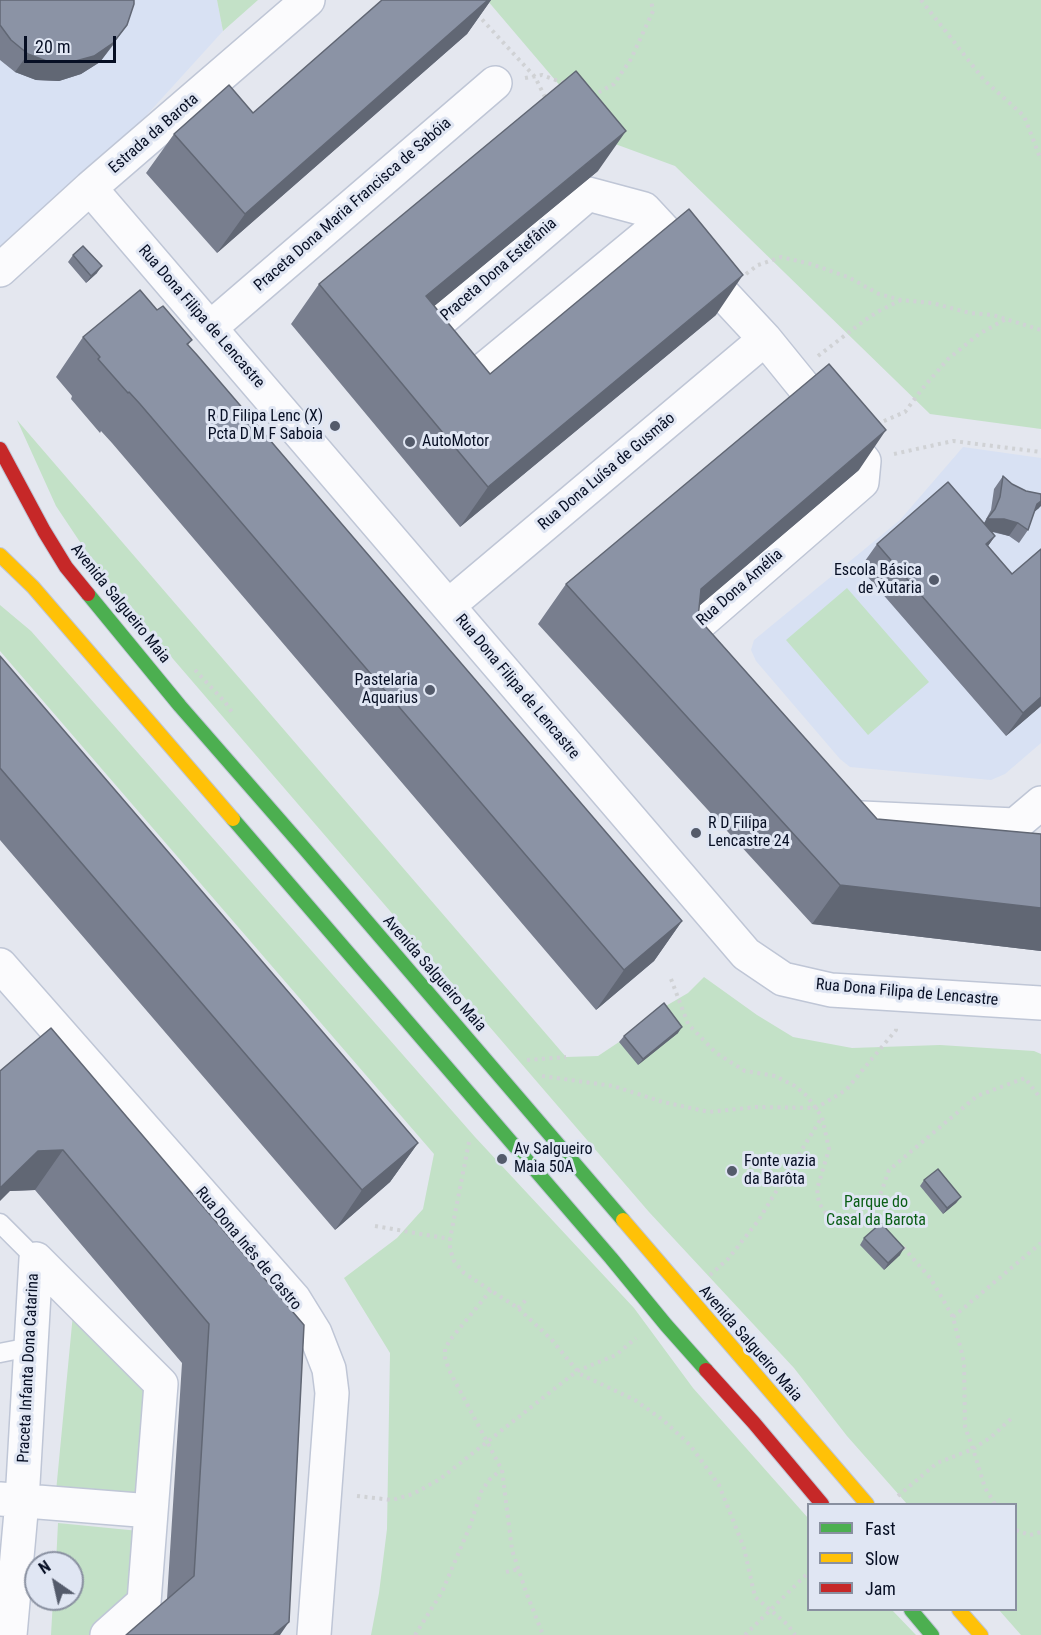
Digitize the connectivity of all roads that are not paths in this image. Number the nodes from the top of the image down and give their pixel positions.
1 (308, 0) edge
2 (495, 83) road end
3 (90, 189) junction
4 (659, 225) junction
5 (0, 271) edge
6 (210, 328) junction
7 (765, 339) junction
8 (0, 448) edge
9 (0, 555) edge
10 (448, 606) junction
11 (713, 683) edge
12 (808, 797) edge
13 (1041, 803) edge
14 (4, 979) edge
15 (1041, 1003) edge
16 (0, 1223) edge
17 (36, 1259) junction
18 (15, 1350) edge
19 (11, 1500) edge
20 (821, 1503) edge
21 (866, 1503) edge
22 (151, 1511) junction
23 (912, 1611) edge
24 (959, 1611) edge
25 (10, 1635) edge
26 (107, 1635) edge
27 (315, 1635) edge
28 (932, 1635) edge
29 (981, 1635) edge

1 - 3 street, Estrada da Barota
2 - 6 street, Praceta Dona Maria Francisca de Sabóia
3 - 5 street, Estrada da Barota
3 - 6 street, Rua Dona Filipa de Lencastre
4 - 4 street, Praceta Dona Estefânia
4 - 7 street, Praceta Dona Estefânia
6 - 10 street, Rua Dona Filipa de Lencastre
7 - 10 street, Rua Dona Luísa de Gusmão
7 - 11 street, Rua Dona Amélia
8 - 21 street, Avenida Salgueiro Maia
9 - 20 street
10 - 15 street, Rua Dona Filipa de Lencastre
12 - 13 street
14 - 27 street, Rua Dona Inês de Castro
16 - 17 lane
17 - 18 street, Praceta Infanta Dona Catarina
17 - 22 street, Praceta Infanta Dona Catarina
18 - 19 street, Praceta Infanta Dona Catarina
19 - 22 street
19 - 25 street, Praceta Infanta Dona Catarina
22 - 26 street, Praceta Infanta Dona Catarina
23 - 28 street
24 - 29 street

